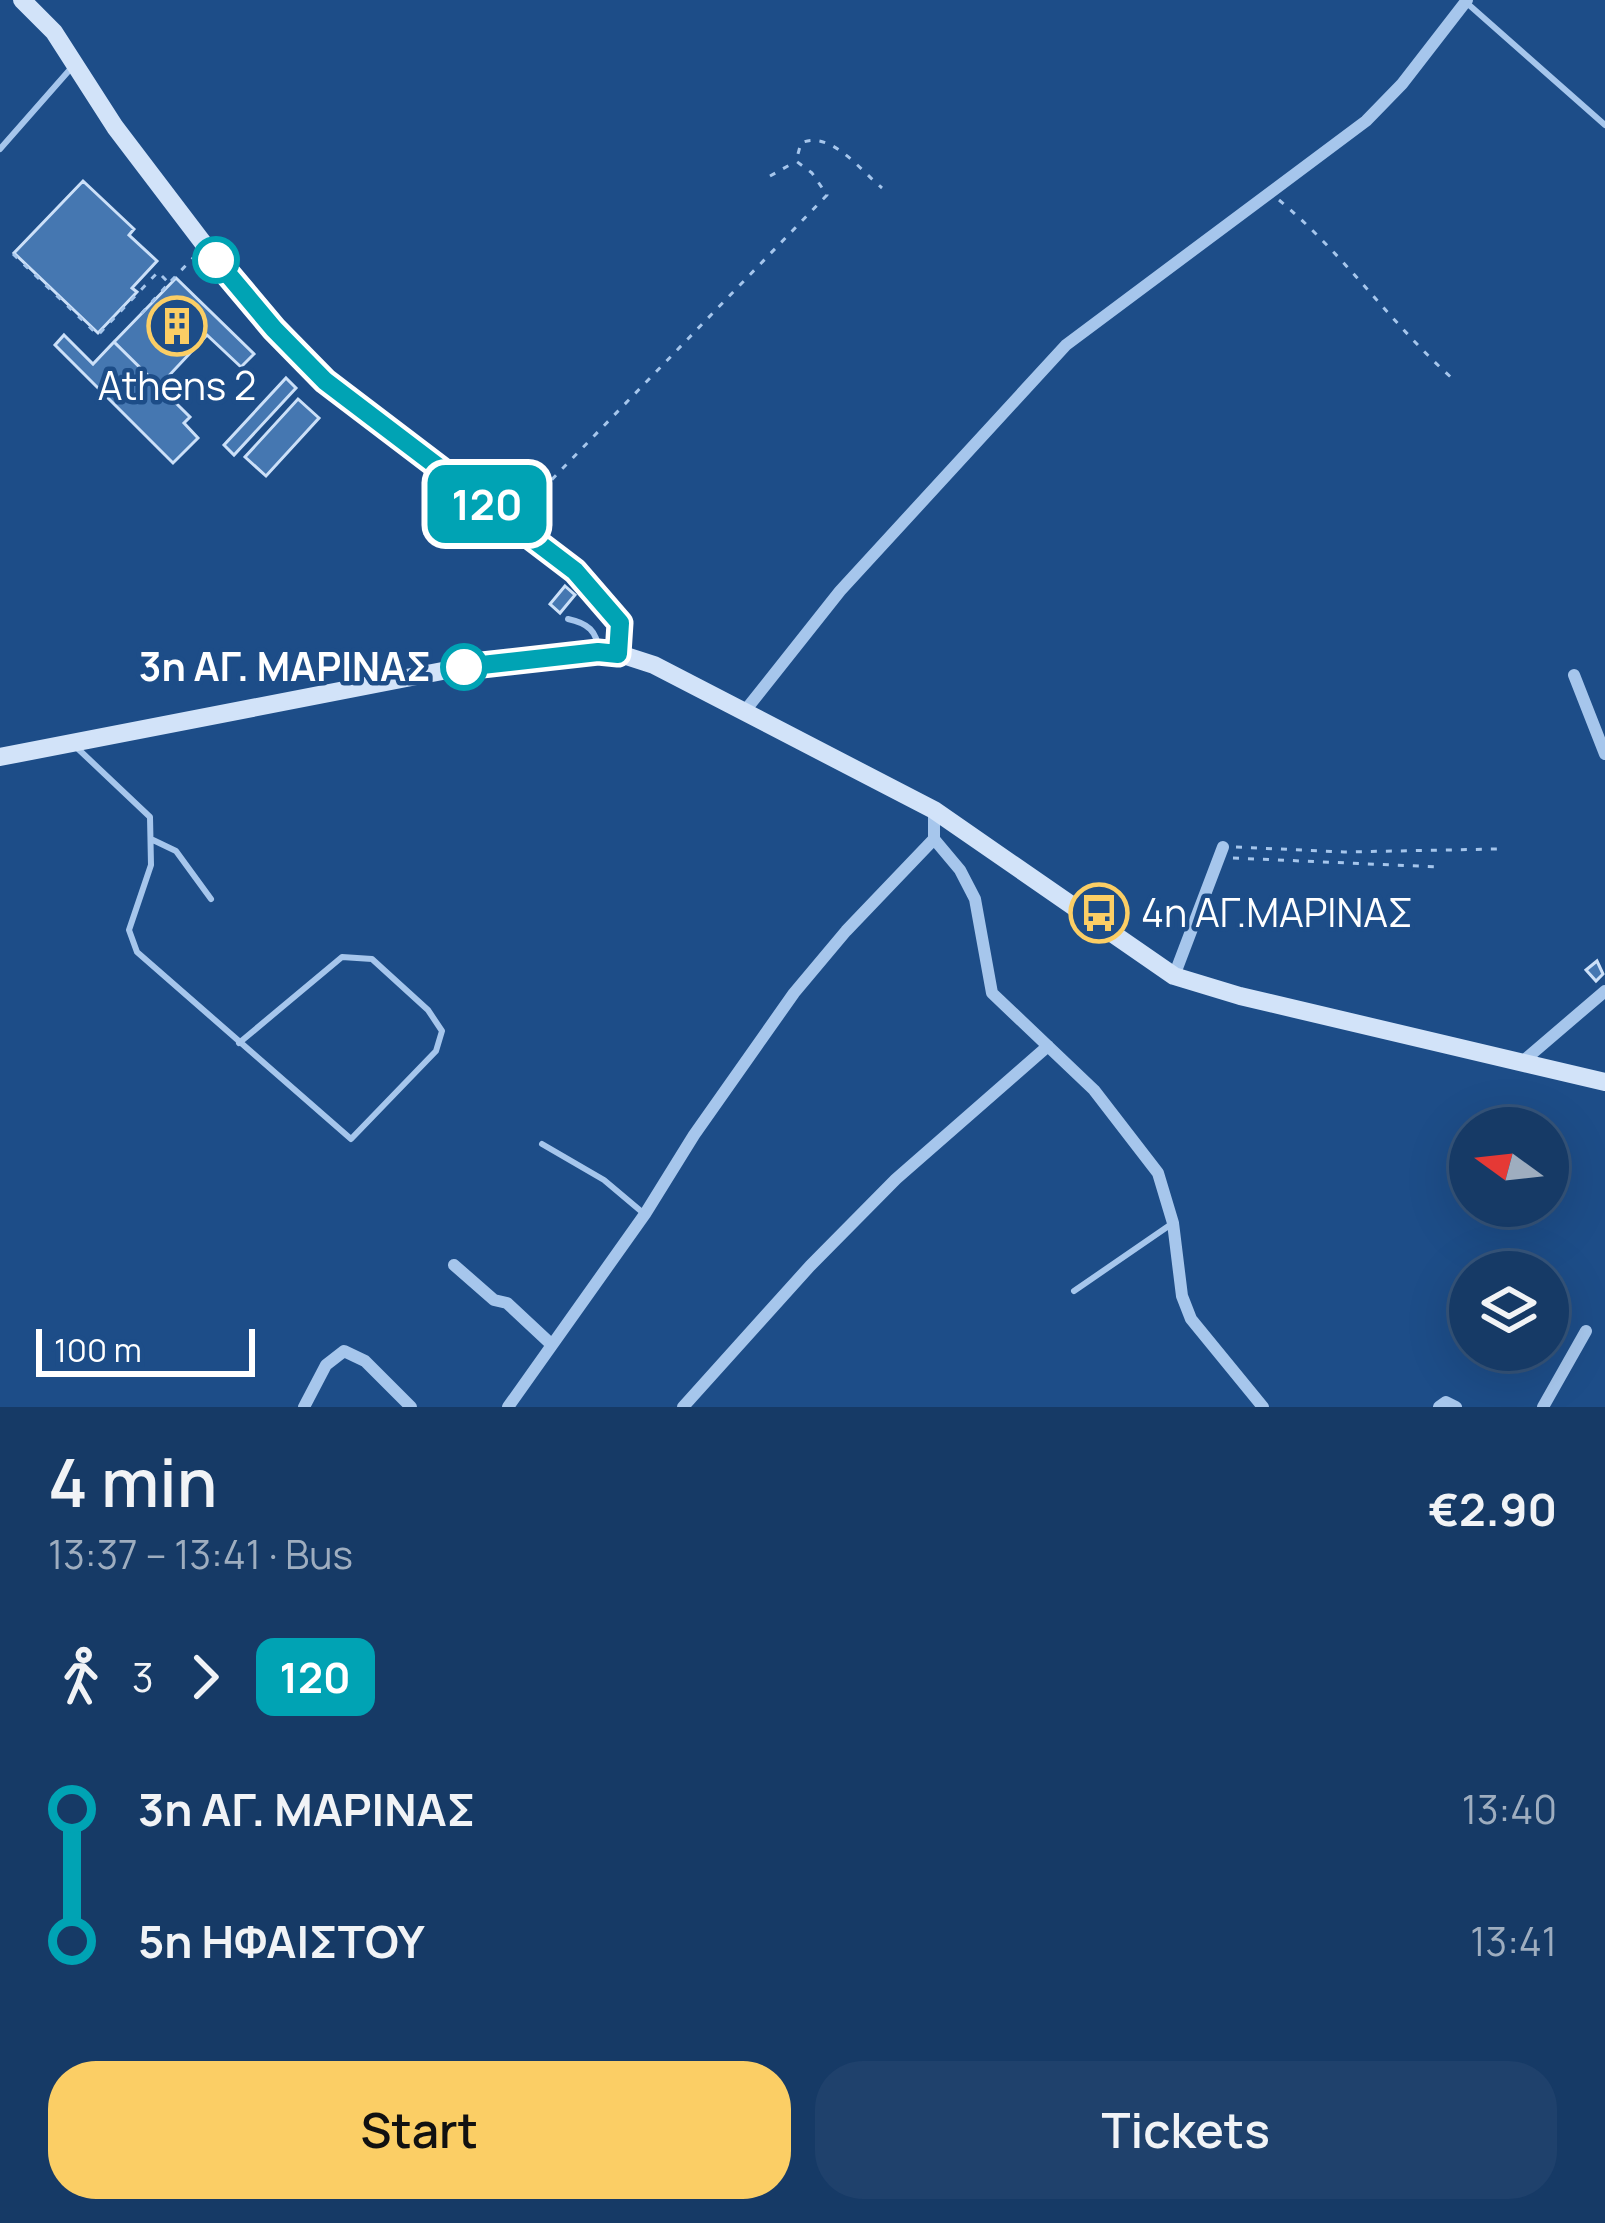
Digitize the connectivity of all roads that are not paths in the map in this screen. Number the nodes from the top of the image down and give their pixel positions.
1 (22, 0) edge
2 (1466, 1) edge
3 (75, 64) junction
4 (1605, 125) edge
5 (0, 148) edge
6 (568, 619) dead end
7 (608, 653) junction
8 (1574, 675) dead end
9 (744, 712) junction
10 (73, 743) junction
11 (1605, 754) edge
12 (0, 757) edge
13 (934, 810) junction
14 (934, 839) junction
15 (153, 840) junction
16 (1221, 851) road end
17 (211, 899) dead end
18 (1174, 976) junction
19 (1605, 991) edge
20 (239, 1043) junction
21 (1048, 1046) junction
22 (1521, 1063) junction
23 (1605, 1082) edge
24 (542, 1144) dead end
25 (645, 1214) junction
26 (1173, 1223) junction
27 (454, 1265) dead end
28 (1074, 1291) dead end
29 (1586, 1331) dead end
30 (553, 1345) junction
31 (304, 1407) edge
32 (411, 1407) edge
33 (508, 1407) edge
34 (683, 1407) edge
35 (1263, 1407) edge
36 (1439, 1407) edge
37 (1456, 1407) edge
38 (1543, 1407) edge

1 - 3 main road
2 - 4 lane
2 - 9 street
3 - 5 lane
3 - 7 main road
6 - 7 lane
7 - 9 main road
7 - 10 main road
8 - 11 street
9 - 13 main road
10 - 12 main road
10 - 15 lane
13 - 14 street
13 - 18 main road
14 - 21 street
14 - 25 street
15 - 17 lane
15 - 20 lane
16 - 18 street
18 - 22 main road
19 - 22 street
20 - 20 lane
21 - 26 street
21 - 34 street
22 - 23 main road
24 - 25 lane
25 - 30 street
26 - 28 lane
26 - 35 street
27 - 30 street
29 - 38 street
30 - 33 street
31 - 32 street
36 - 37 street

